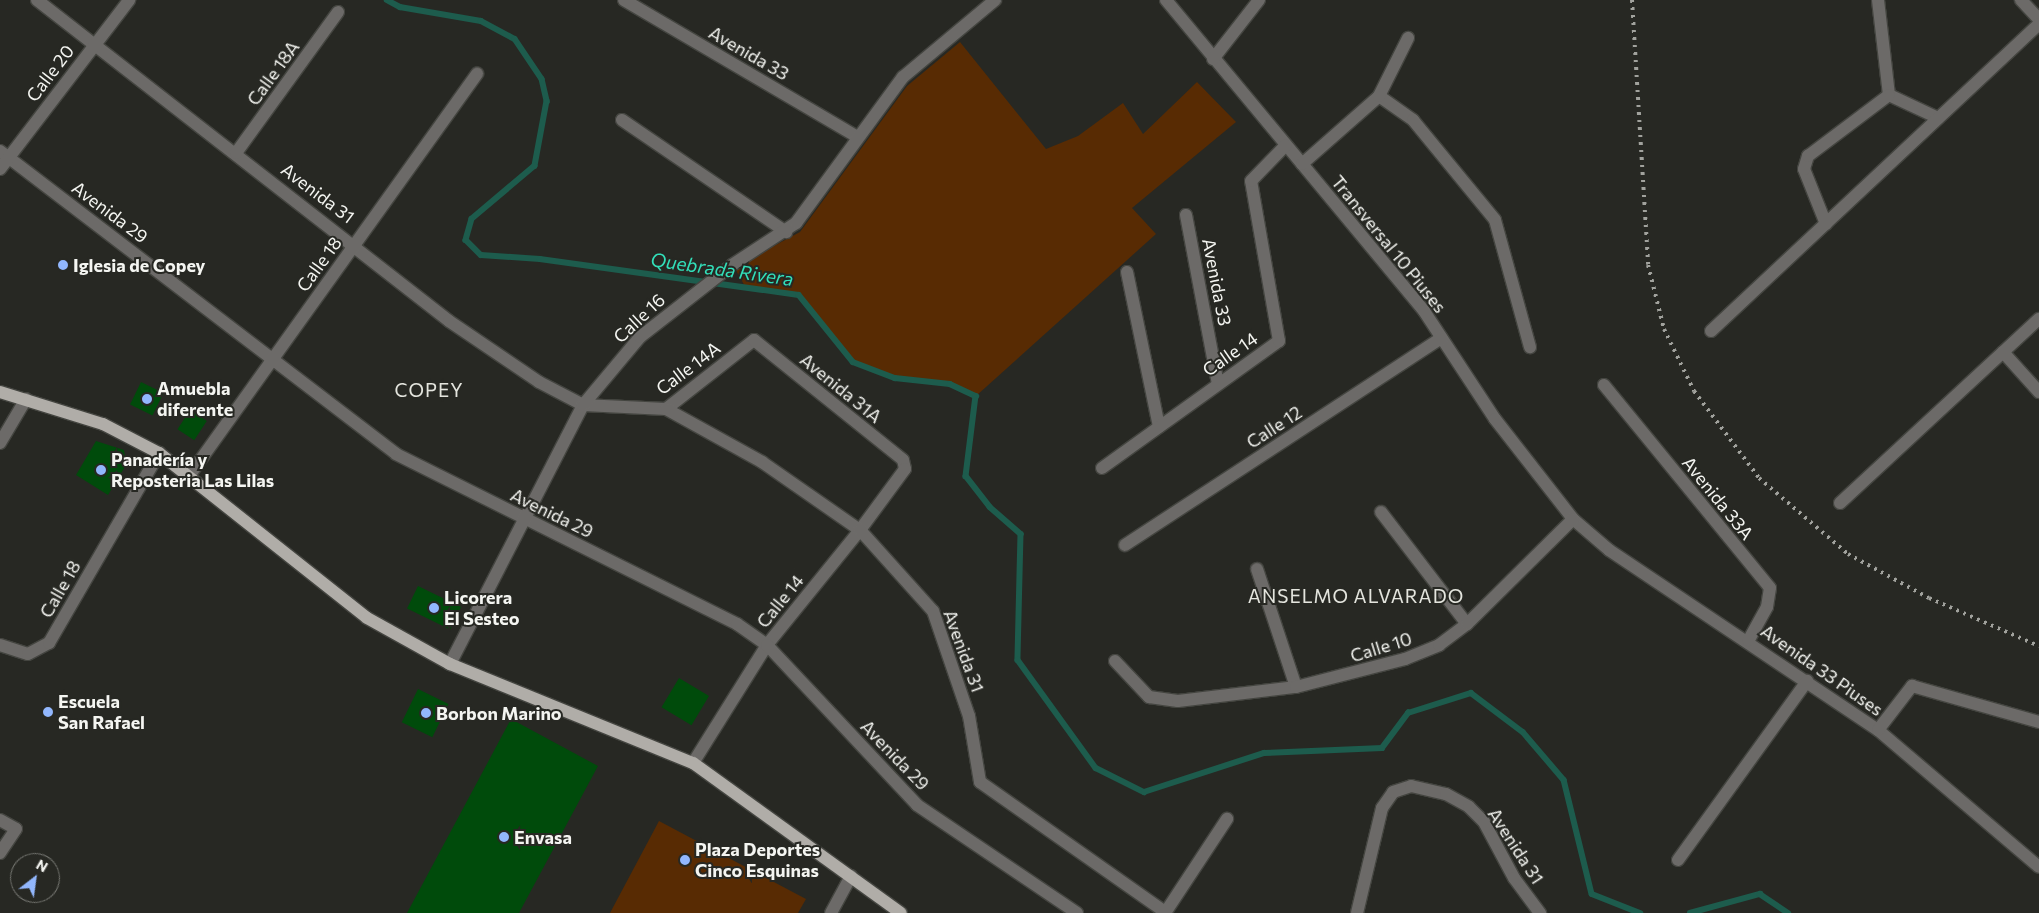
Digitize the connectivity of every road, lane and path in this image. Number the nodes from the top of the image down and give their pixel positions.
1 (37, 0) edge
2 (130, 0) edge
3 (624, 0) edge
4 (995, 0) edge
5 (1166, 0) edge
6 (1259, 0) edge
7 (1878, 0) edge
8 (2021, 0) edge
9 (338, 12) dead end
10 (2039, 19) edge
11 (2039, 24) edge
12 (1408, 38) dead end
13 (95, 43) junction
14 (1213, 59) junction
15 (477, 74) dead end
16 (1889, 95) junction
17 (1379, 96) junction
18 (1938, 118) junction
19 (622, 120) dead end
20 (856, 136) junction
21 (1286, 145) junction
22 (236, 153) junction
23 (4, 154) edge
24 (1302, 164) junction
25 (0, 169) edge
26 (1186, 215) dead end
27 (1826, 224) junction
28 (786, 232) junction
29 (355, 244) junction
30 (1127, 272) dead end
31 (2039, 319) edge
32 (1711, 331) dead end
33 (1442, 338) junction
34 (749, 341) joint
35 (1530, 347) dead end
36 (2003, 352) junction
37 (272, 357) junction
38 (1218, 384) junction
39 (1604, 385) dead end
40 (0, 392) edge
41 (2039, 392) edge
42 (26, 399) junction
43 (583, 406) junction
44 (666, 410) junction
45 (1159, 427) junction
46 (0, 443) edge
47 (160, 453) junction
48 (1102, 468) dead end
49 (905, 469) joint
50 (189, 476) junction
51 (1840, 503) dead end
52 (1381, 512) dead end
53 (524, 519) junction
54 (1573, 519) junction
55 (860, 530) junction
56 (1125, 546) dead end
57 (1257, 570) dead end
58 (1467, 624) junction
59 (1749, 640) junction
60 (0, 645) edge
61 (767, 645) junction
62 (1115, 661) dead end
63 (450, 664) junction
64 (1807, 680) junction
65 (1296, 687) junction
66 (2039, 722) edge
67 (1878, 730) junction
68 (693, 762) junction
69 (1227, 819) dead end
70 (0, 820) edge
71 (0, 853) edge
72 (1678, 860) dead end
73 (2039, 867) edge
74 (851, 876) junction
75 (831, 913) edge
76 (900, 913) edge
77 (1077, 913) edge
78 (1165, 913) edge
79 (1357, 913) edge
80 (1540, 913) edge

1 - 13 street, Avenida 31
2 - 13 street, Calle 20
3 - 20 street, Avenida 33
4 - 20 street, Calle 16
5 - 14 street, Transversal 10 Piuses
6 - 14 street
7 - 16 street
8 - 10 street
9 - 22 street, Calle 18A
11 - 18 street
12 - 17 street
13 - 22 street, Avenida 31
13 - 23 street, Calle 20
14 - 21 street, Transversal 10 Piuses
15 - 29 street, Calle 18
16 - 18 street
16 - 27 street
17 - 24 street
17 - 35 street
18 - 27 street
19 - 28 street
20 - 28 street, Calle 16
21 - 24 street, Transversal 10 Piuses
21 - 38 street, Calle 14
22 - 29 street, Avenida 31
23 - 25 street, Calle 20
23 - 37 street, Avenida 29
24 - 33 street, Transversal 10 Piuses
26 - 38 street, Avenida 33
27 - 32 street
28 - 43 street, Calle 16
29 - 37 street, Calle 18
29 - 43 street, Avenida 31
30 - 45 street
31 - 36 street
33 - 54 street, Transversal 10 Piuses
33 - 56 street, Calle 12
34 - 44 street, Calle 14A
34 - 49 street, Avenida 31A
36 - 41 street
36 - 51 street
37 - 50 street, Calle 18
37 - 53 street, Avenida 29
38 - 45 street, Calle 14
39 - 59 street, Avenida 33A
40 - 42 main road
42 - 46 street
42 - 47 main road
43 - 44 street, Calle 14A
43 - 53 street, Calle 16
44 - 55 street, Avenida 31
45 - 48 street, Calle 14
47 - 50 main road
47 - 60 street, Calle 18
49 - 55 street, Calle 14
50 - 63 main road
52 - 58 street
53 - 61 street, Avenida 29
53 - 63 street, Calle 16
54 - 58 street, Calle 10
54 - 59 street, Avenida 33 Piuses
55 - 61 street, Calle 14
55 - 78 street, Avenida 31
57 - 65 street
58 - 65 street, Calle 10
59 - 64 street, Avenida 33 Piuses
61 - 68 street, Calle 14
61 - 77 street, Avenida 29
62 - 65 street, Calle 10
63 - 68 main road
64 - 67 street, Avenida 33 Piuses
64 - 72 street
66 - 67 street
67 - 73 street, Avenida 33 Piuses
68 - 74 main road
69 - 78 street
70 - 71 street
74 - 75 street
74 - 76 main road
79 - 80 street, Avenida 31

